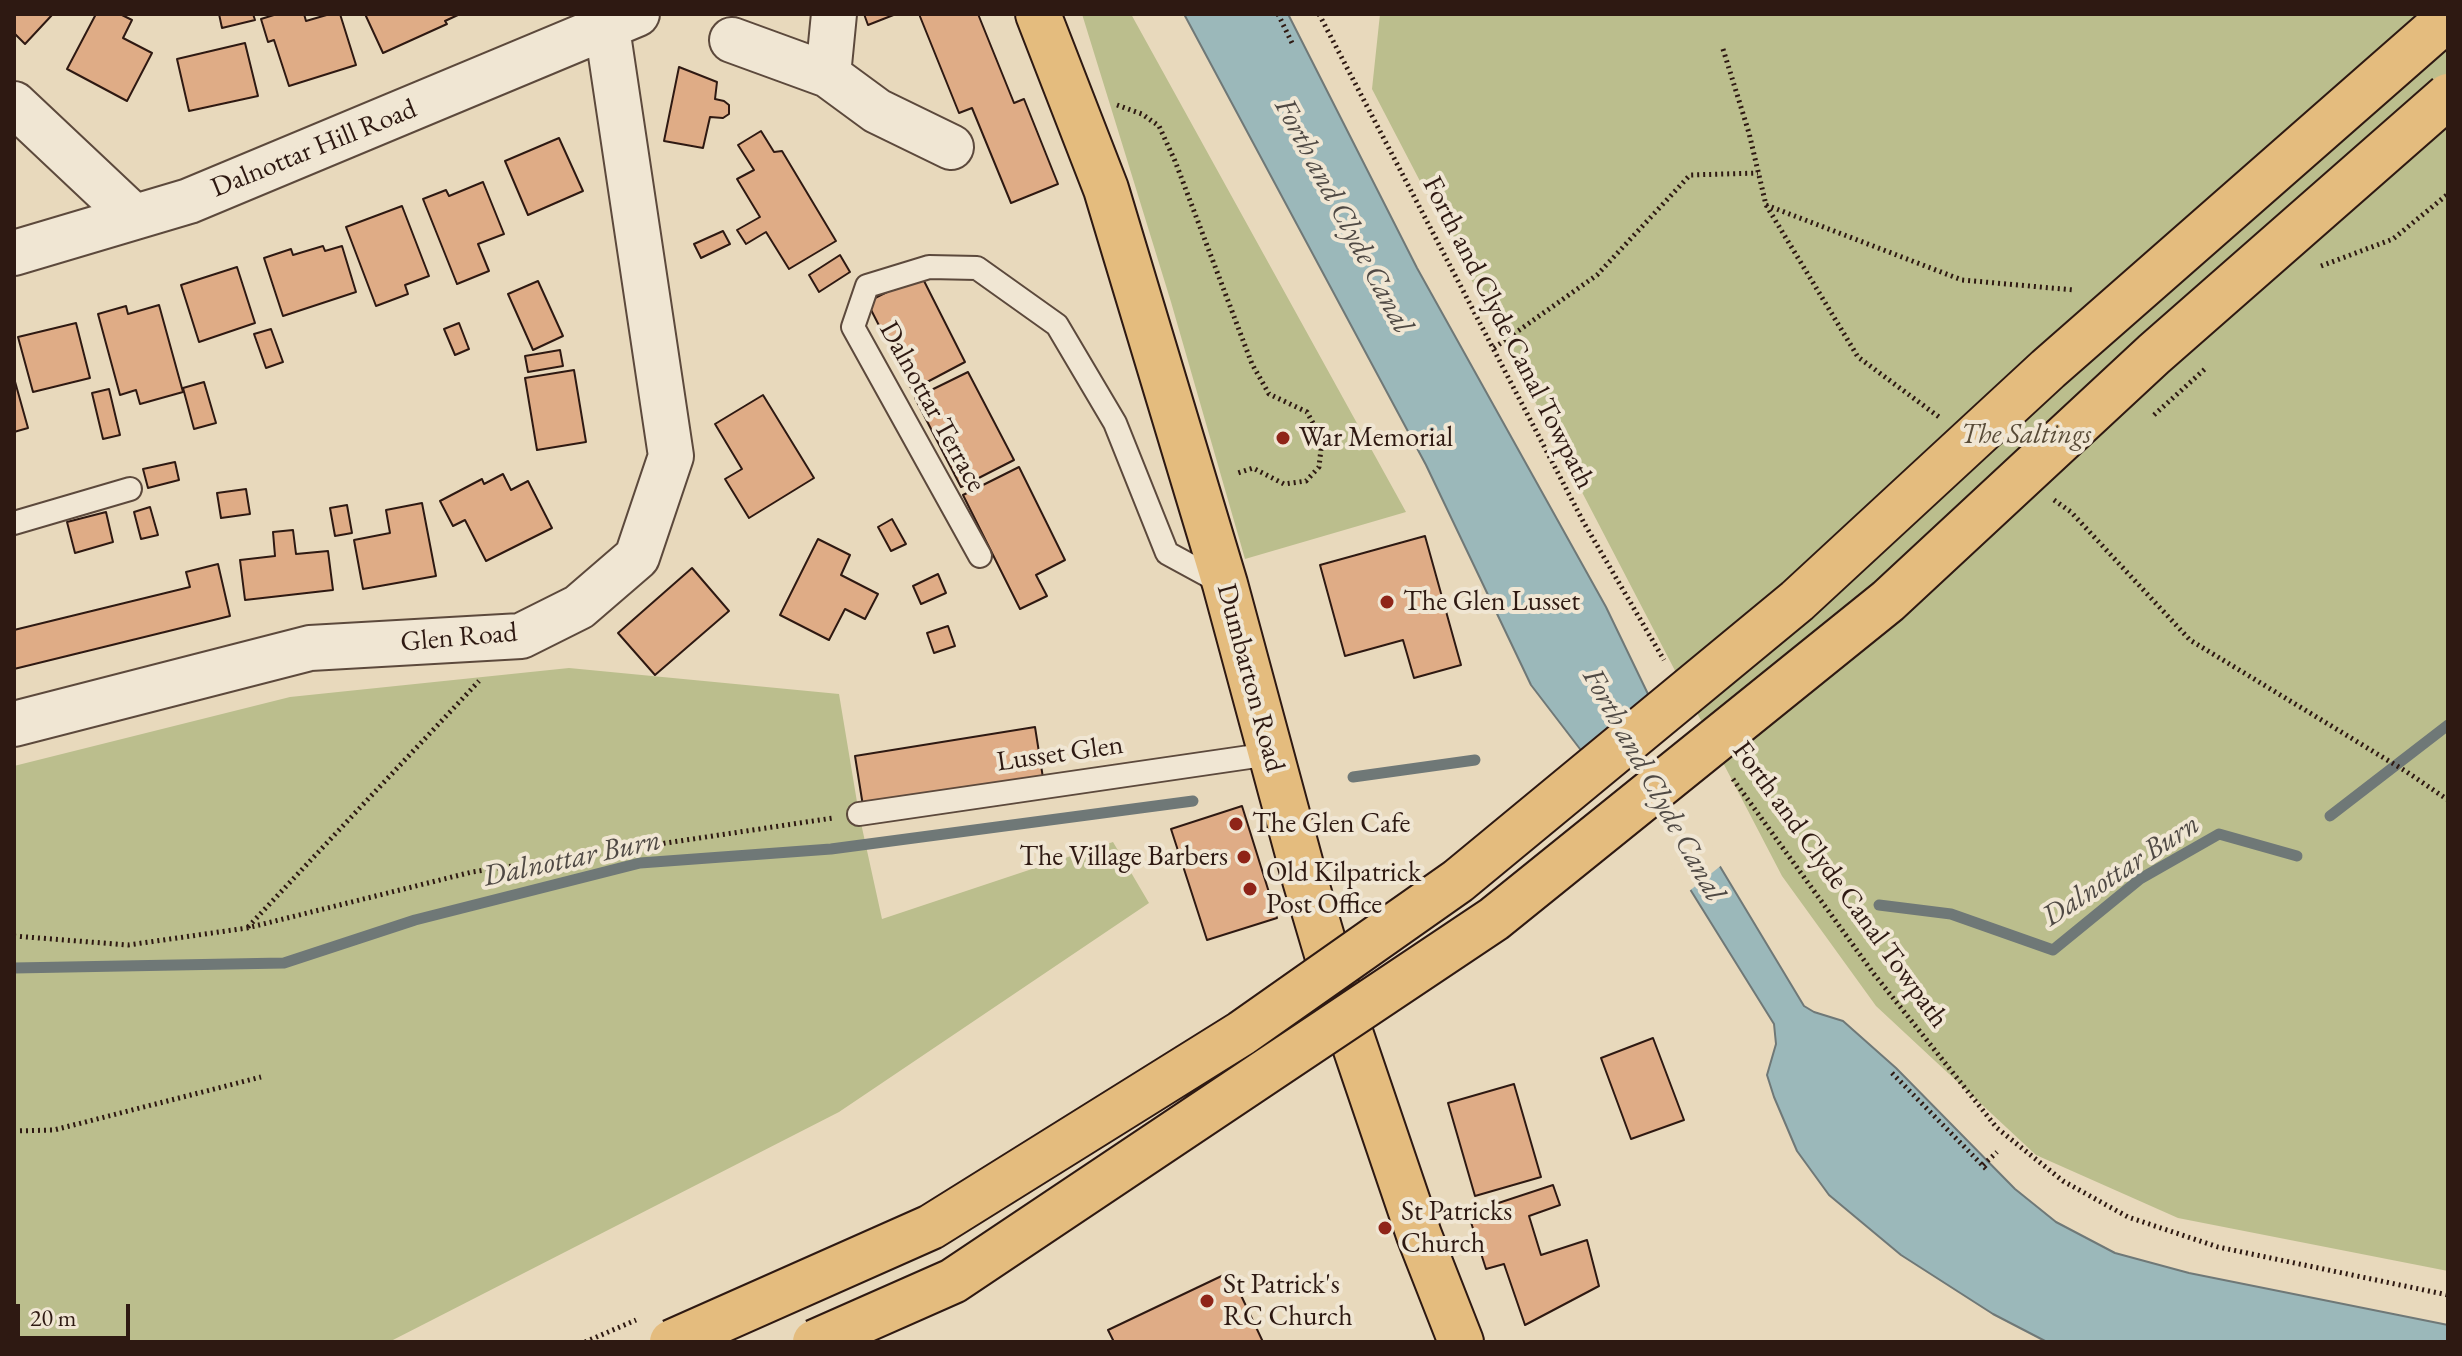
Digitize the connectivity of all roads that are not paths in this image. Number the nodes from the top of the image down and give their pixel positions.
1 (834, 14) edge
2 (1038, 14) edge
3 (2448, 18) edge
4 (612, 19) edge
5 (732, 40) dead end
6 (828, 75) junction
7 (2448, 96) edge
8 (14, 104) edge
9 (951, 147) dead end
10 (134, 217) junction
11 (14, 253) edge
12 (130, 489) dead end
13 (14, 523) edge
14 (980, 556) dead end
15 (1225, 584) junction
16 (14, 724) edge
17 (1270, 754) junction
18 (859, 814) road end
19 (657, 1330) edge
20 (815, 1342) edge
21 (1461, 1342) edge

1 - 6 street
2 - 15 main road, Dumbarton Road
3 - 19 main road, bridge
4 - 10 street, Dalnottar Hill Road
4 - 16 street, Glen Road
5 - 6 street
6 - 9 street
7 - 20 main road, bridge
8 - 10 street
10 - 11 street, Dalnottar Hill Road
12 - 13 lane
14 - 15 lane, Dalnottar Terrace
15 - 17 main road, Dumbarton Road
17 - 18 lane, Lusset Glen
17 - 21 main road, Dumbarton Road

